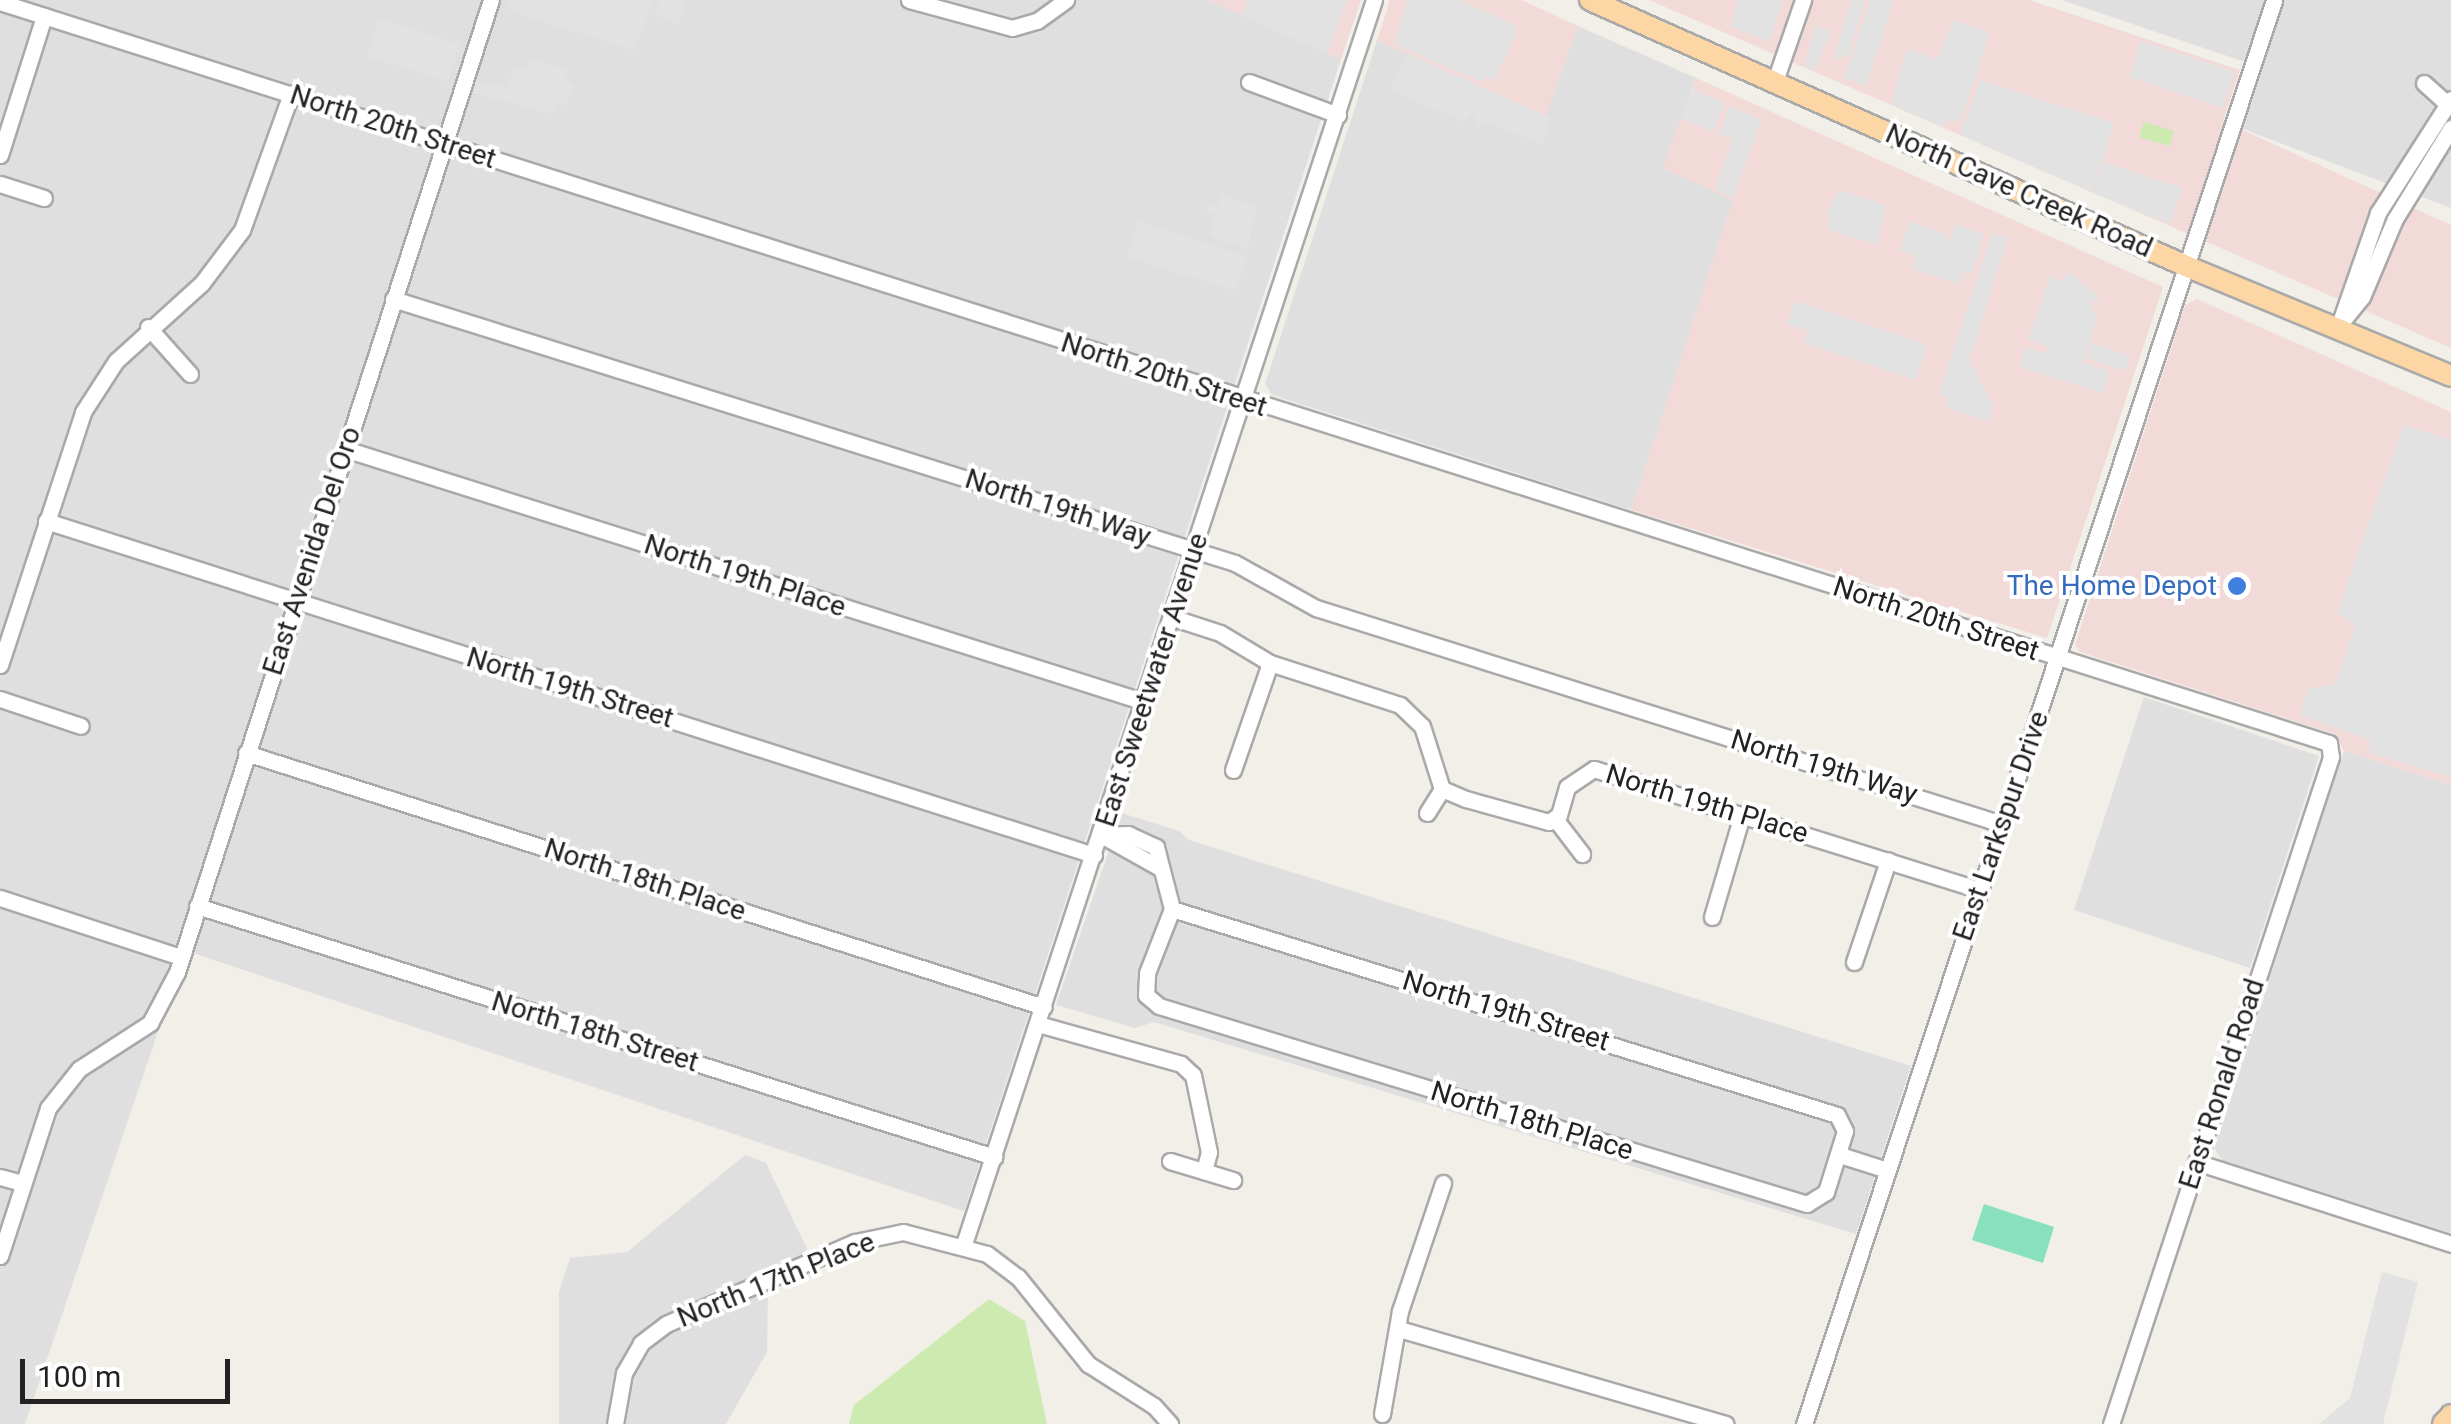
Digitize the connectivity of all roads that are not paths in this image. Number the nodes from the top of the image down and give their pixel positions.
1 (491, 0) edge
2 (908, 0) edge
3 (1066, 0) edge
4 (1374, 0) edge
5 (1590, 0) edge
6 (1803, 0) edge
7 (2274, 0) edge
8 (0, 2) edge
9 (44, 16) junction
10 (1775, 81) junction
11 (1249, 82) dead end
12 (2424, 83) dead end
13 (292, 94) junction
14 (2450, 103) edge
15 (1338, 114) junction
16 (2451, 128) edge
17 (444, 144) junction
18 (0, 155) edge
19 (0, 184) edge
20 (44, 198) dead end
21 (2186, 266) junction
22 (394, 299) junction
23 (148, 327) junction
24 (2338, 328) junction
25 (190, 374) dead end
26 (2451, 376) edge
27 (1245, 401) junction
28 (345, 450) junction
29 (46, 521) junction
30 (1194, 551) junction
31 (296, 601) junction
32 (1174, 618) junction
33 (2058, 658) junction
34 (1270, 663) junction
35 (0, 664) edge
36 (0, 699) edge
37 (1145, 702) junction
38 (81, 726) dead end
39 (2329, 743) joint
40 (246, 753) junction
41 (1233, 770) dead end
42 (1442, 789) junction
43 (1427, 813) dead end
44 (1742, 814) junction
45 (1556, 820) junction
46 (2002, 824) junction
47 (1101, 835) junction
48 (1582, 854) dead end
49 (1094, 855) junction
50 (1888, 861) junction
51 (1980, 890) junction
52 (0, 898) edge
53 (197, 906) junction
54 (1172, 909) junction
55 (1712, 918) dead end
56 (181, 958) junction
57 (1854, 962) dead end
58 (1044, 1007) junction
59 (1038, 1024) junction
60 (1840, 1155) junction
61 (994, 1157) junction
62 (1170, 1161) dead end
63 (2196, 1162) junction
64 (1887, 1170) junction
65 (1204, 1171) junction
66 (0, 1176) edge
67 (1233, 1180) dead end
68 (23, 1183) junction
69 (1444, 1183) dead end
70 (964, 1244) junction
71 (2451, 1244) edge
72 (0, 1256) edge
73 (1399, 1329) junction
74 (1382, 1414) dead end
75 (2451, 1415) edge
76 (615, 1424) edge
77 (1170, 1424) edge
78 (1725, 1424) edge
79 (1804, 1424) edge
80 (2111, 1424) edge
81 (2443, 1424) edge

1 - 17 street, East Avenida Del Oro
2 - 3 street
4 - 15 street, East Sweetwater Avenue
5 - 10 main road, North Cave Creek Road
6 - 10 street
7 - 21 street, East Larkspur Drive
8 - 9 street, North 20th Street
9 - 13 street, North 20th Street
9 - 18 street
10 - 21 main road, North Cave Creek Road
11 - 15 street
12 - 14 street
13 - 17 street, North 20th Street
13 - 23 street
14 - 24 street
15 - 27 street, East Sweetwater Avenue
16 - 24 street
17 - 22 street, East Avenida Del Oro
17 - 27 street, North 20th Street
19 - 20 street
21 - 24 main road, North Cave Creek Road
21 - 33 street, East Larkspur Drive
22 - 28 street, East Avenida Del Oro
22 - 30 street, North 19th Way
23 - 25 street
23 - 29 street
24 - 26 main road, North Cave Creek Road
27 - 30 street, East Sweetwater Avenue
27 - 33 street, North 20th Street
28 - 31 street, East Avenida Del Oro
28 - 37 street, North 19th Place
29 - 31 street, North 19th Street
29 - 35 street
30 - 32 street, East Sweetwater Avenue
30 - 46 street, North 19th Way
31 - 40 street, East Avenida Del Oro
31 - 49 street, North 19th Street
32 - 34 street
32 - 37 street, East Sweetwater Avenue
33 - 39 street, North 20th Street
33 - 46 street, East Larkspur Drive
34 - 41 street
34 - 42 street
36 - 38 street
37 - 47 street, East Sweetwater Avenue
39 - 63 street, East Ronald Road
40 - 53 street, East Avenida Del Oro
40 - 58 street, North 18th Place
42 - 43 street
42 - 45 street
44 - 45 street, North 19th Place
44 - 50 street, North 19th Place
44 - 55 street
45 - 48 street
46 - 51 street, East Larkspur Drive
47 - 49 street, East Sweetwater Avenue
47 - 54 street
49 - 58 street, East Sweetwater Avenue
50 - 51 street, North 19th Place
50 - 57 street
51 - 64 street, East Larkspur Drive
52 - 56 street
53 - 56 street, East Avenida Del Oro
53 - 61 street, North 18th Street
54 - 60 street, North 19th Street
54 - 60 street, North 18th Place
56 - 68 street, East Avenida Del Oro
58 - 59 street, East Sweetwater Avenue
59 - 61 street, East Sweetwater Avenue
59 - 65 street
60 - 64 street
61 - 70 street, East Sweetwater Avenue
62 - 65 street
63 - 71 street
63 - 80 street, East Ronald Road
64 - 79 street, East Larkspur Drive
65 - 67 street
66 - 68 street
68 - 72 street, East Avenida Del Oro
69 - 73 street
70 - 76 street, North 17th Place
70 - 77 street, North 17th Place
73 - 74 street
73 - 78 street
75 - 81 main road

